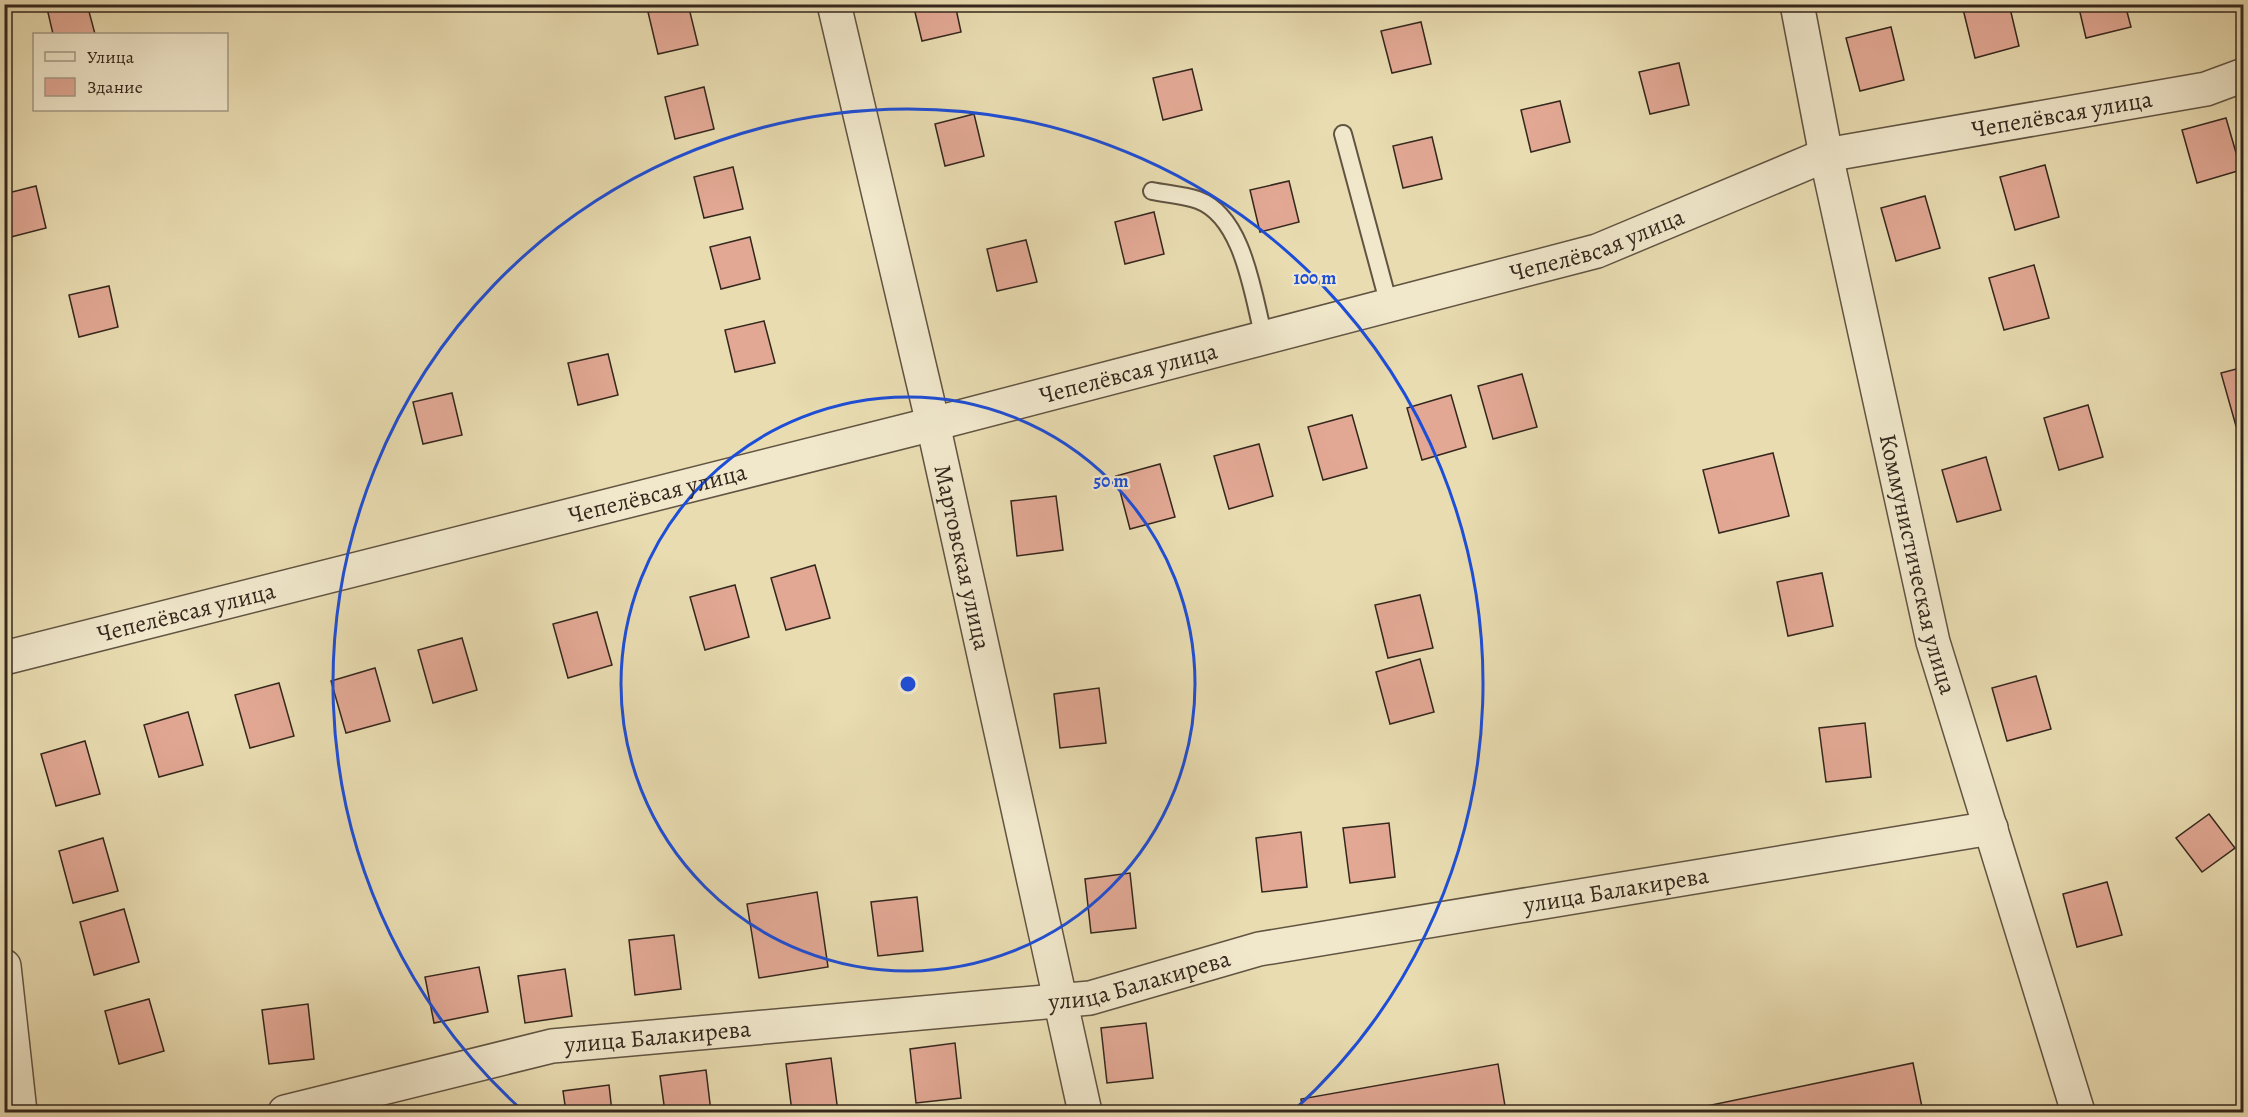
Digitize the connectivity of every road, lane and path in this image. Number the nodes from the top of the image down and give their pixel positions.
1 (834, 4) edge
2 (1797, 4) edge
3 (2244, 75) edge
4 (1343, 134) dead end
5 (1826, 155) junction
6 (1152, 191) dead end
7 (1389, 305) junction
8 (1264, 338) junction
9 (933, 424) junction
10 (4, 658) edge
11 (1991, 828) junction
12 (4, 966) edge
13 (1060, 1000) junction
14 (20, 1113) edge
15 (285, 1113) edge
16 (1085, 1113) edge
17 (2078, 1113) edge

1 - 9 street, Мартовская улица
2 - 5 street, Коммунистическая улица
3 - 5 street, Чепелёвсая улица
4 - 7 lane
5 - 7 street, Чепелёвсая улица
5 - 11 street, Коммунистическая улица
6 - 8 lane
7 - 8 street, Чепелёвсая улица
8 - 9 street, Чепелёвсая улица
9 - 10 street, Чепелёвсая улица
9 - 13 street, Мартовская улица
11 - 13 street, улица Балакирева
11 - 17 street, Коммунистическая улица
12 - 14 street
13 - 15 street, улица Балакирева
13 - 16 street, Мартовская улица

